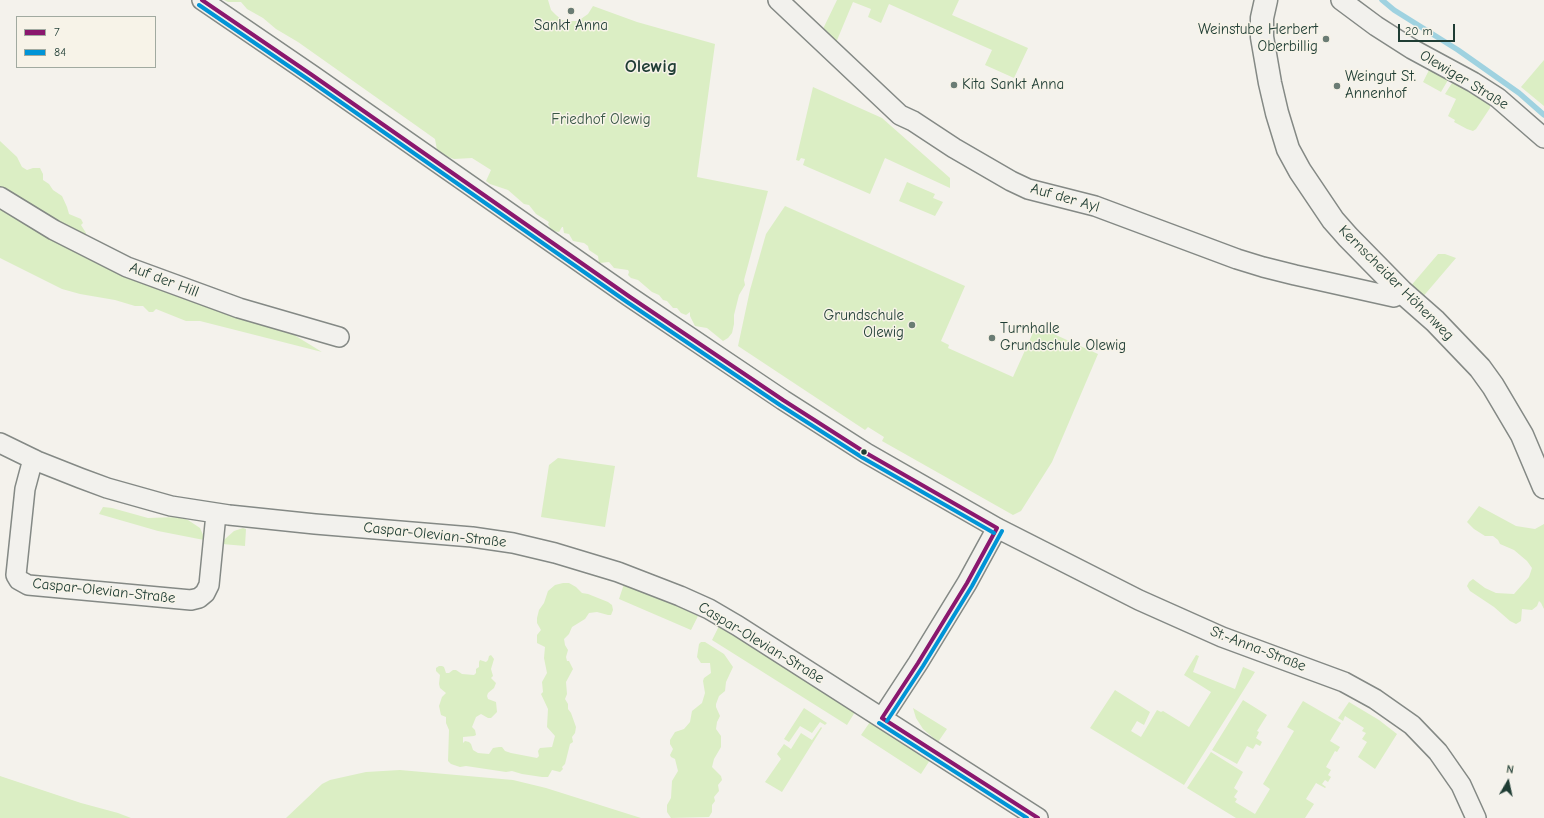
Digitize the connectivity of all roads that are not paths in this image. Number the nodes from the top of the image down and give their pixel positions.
1 (202, 0) edge
2 (778, 0) edge
3 (1266, 0) edge
4 (1347, 2) edge
5 (1544, 138) edge
6 (0, 197) edge
7 (1402, 292) junction
8 (339, 337) dead end
9 (0, 443) edge
10 (33, 459) junction
11 (1544, 487) edge
12 (216, 514) junction
13 (997, 528) junction
14 (882, 718) junction
15 (1038, 818) edge
16 (1476, 818) edge

1 - 13 street, St.-Anna-Straße
2 - 7 street, Auf der Ayl
3 - 7 street, Kernscheider Höhenweg
4 - 5 street, Olewiger Straße
6 - 8 street, Auf der Hill
7 - 11 street, Kernscheider Höhenweg
9 - 10 street, Caspar-Olevian-Straße
10 - 12 street, Caspar-Olevian-Straße
10 - 12 street, Caspar-Olevian-Straße
12 - 14 street, Caspar-Olevian-Straße
13 - 14 street
13 - 16 street, St.-Anna-Straße
14 - 15 street, Caspar-Olevian-Straße

